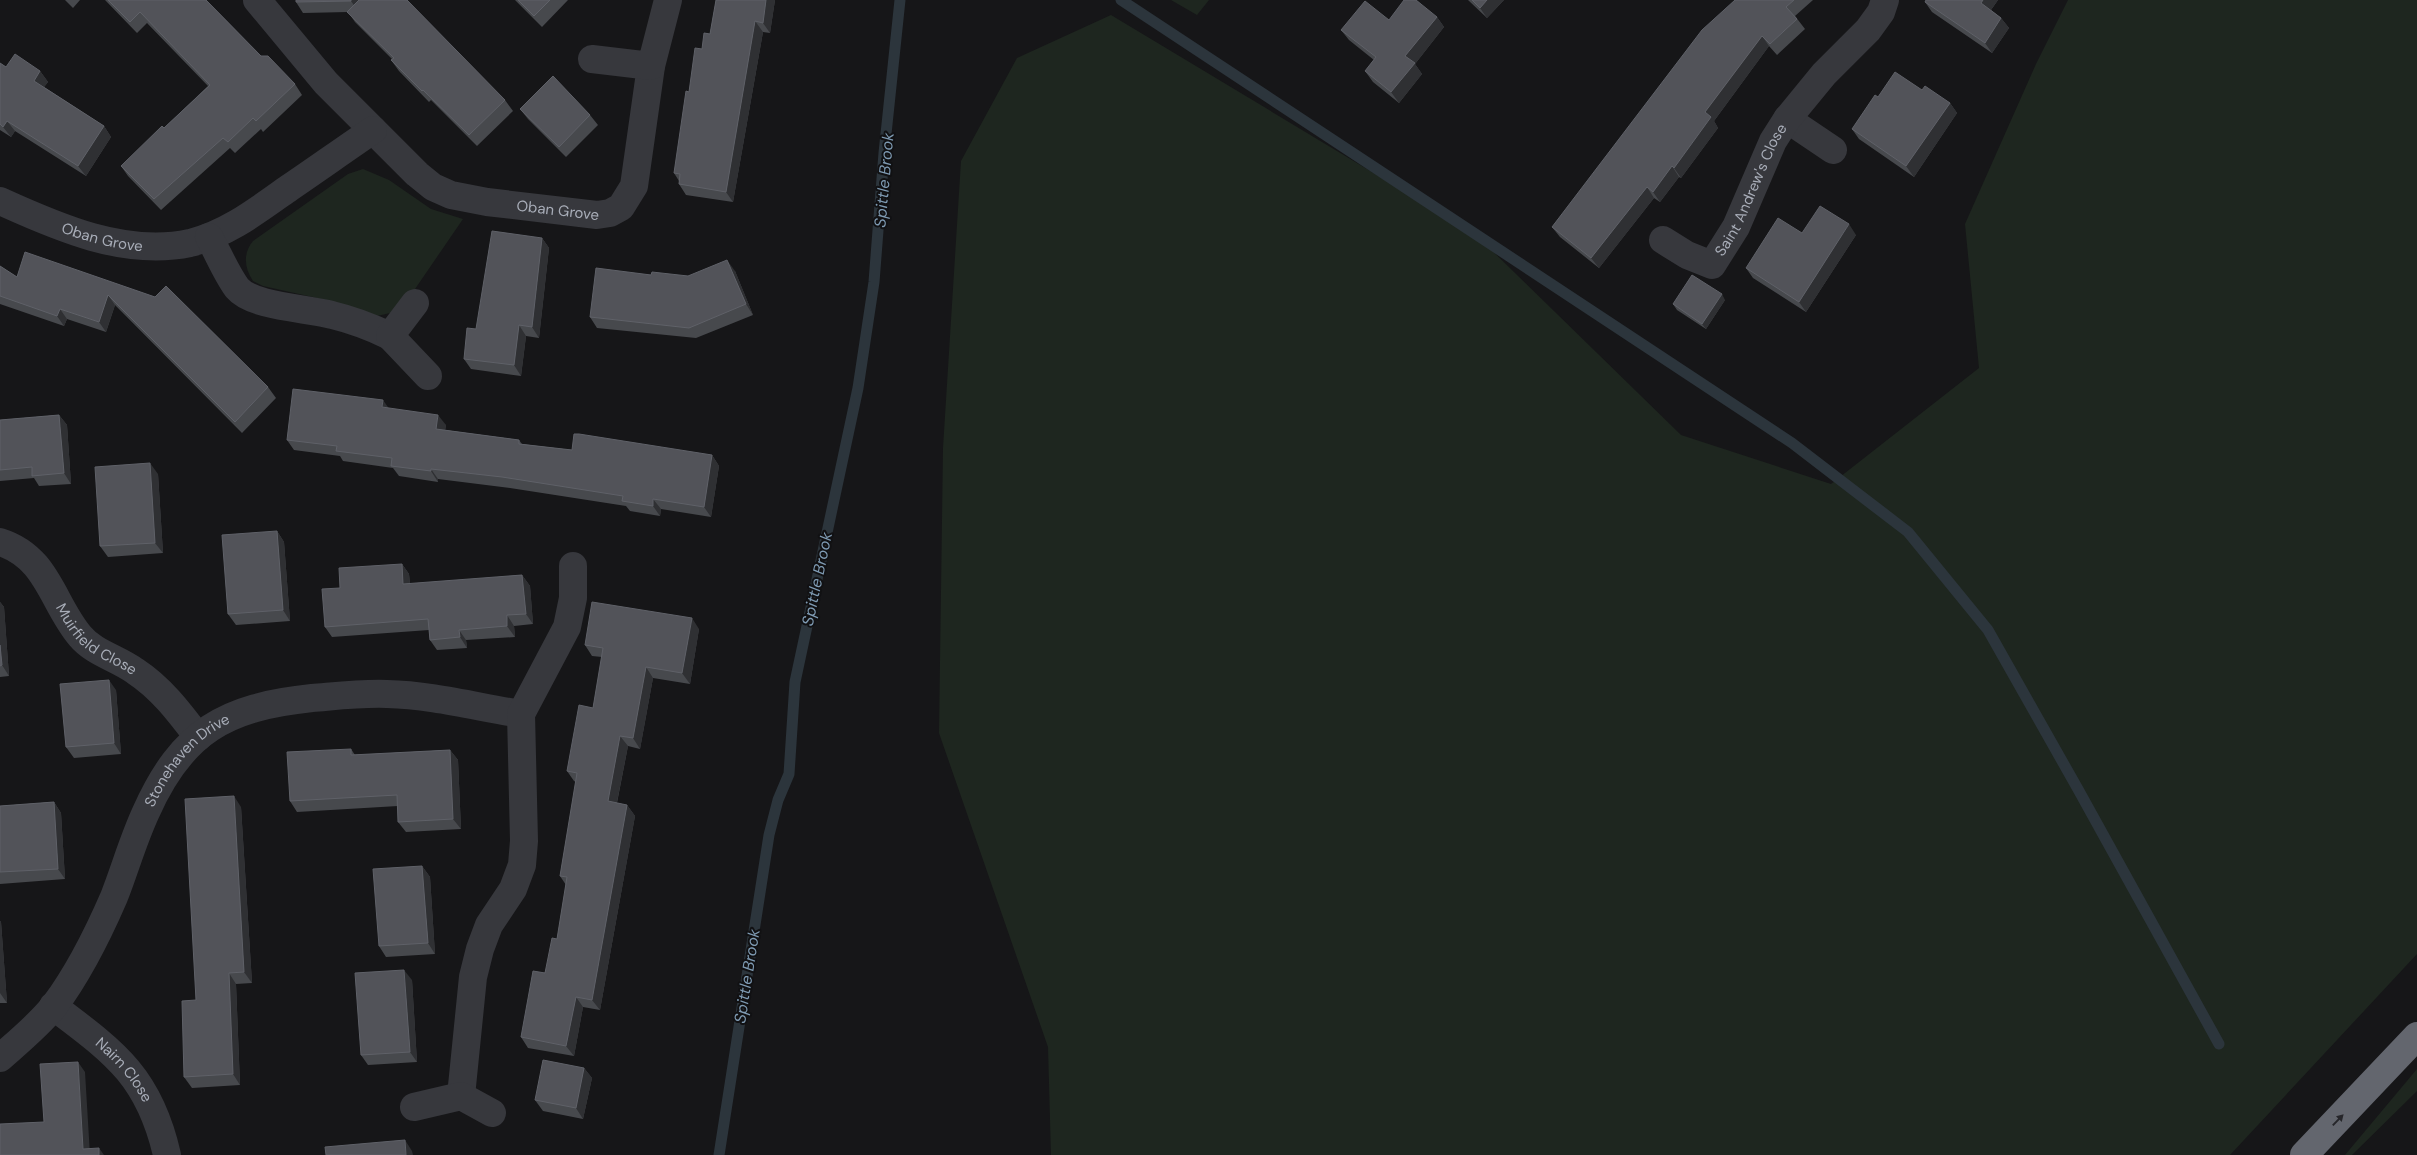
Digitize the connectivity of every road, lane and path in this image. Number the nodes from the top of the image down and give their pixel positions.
1 (257, 0) edge
2 (668, 0) edge
3 (1886, 0) edge
4 (592, 58) dead end
5 (651, 66) junction
6 (1787, 119) junction
7 (373, 130) junction
8 (1833, 150) dead end
9 (0, 201) edge
10 (209, 237) junction
11 (1663, 240) dead end
12 (414, 303) dead end
13 (390, 336) junction
14 (428, 376) dead end
15 (0, 542) edge
16 (573, 566) dead end
17 (521, 714) junction
18 (198, 737) junction
19 (53, 1006) junction
20 (2417, 1036) edge
21 (0, 1058) edge
22 (461, 1096) junction
23 (414, 1107) dead end
24 (492, 1113) dead end
25 (167, 1155) edge
26 (2304, 1155) edge

1 - 7 street, Oban Grove
2 - 5 street, Oban Grove
3 - 6 street, Saint Andrew's Close
4 - 5 street
5 - 7 street, Oban Grove
6 - 8 street, Saint Andrew's Close
6 - 11 street, Saint Andrew's Close
7 - 10 street, Oban Grove
9 - 10 street, Oban Grove
10 - 13 street
12 - 13 street
13 - 14 street
15 - 18 street, Muirfield Close
16 - 17 street
17 - 18 street, Stonehaven Drive
17 - 22 street
18 - 19 street, Stonehaven Drive
19 - 21 street, Stonehaven Drive
19 - 25 street, Nairn Close
26 -> 20 highway
22 - 23 street
22 - 24 street

